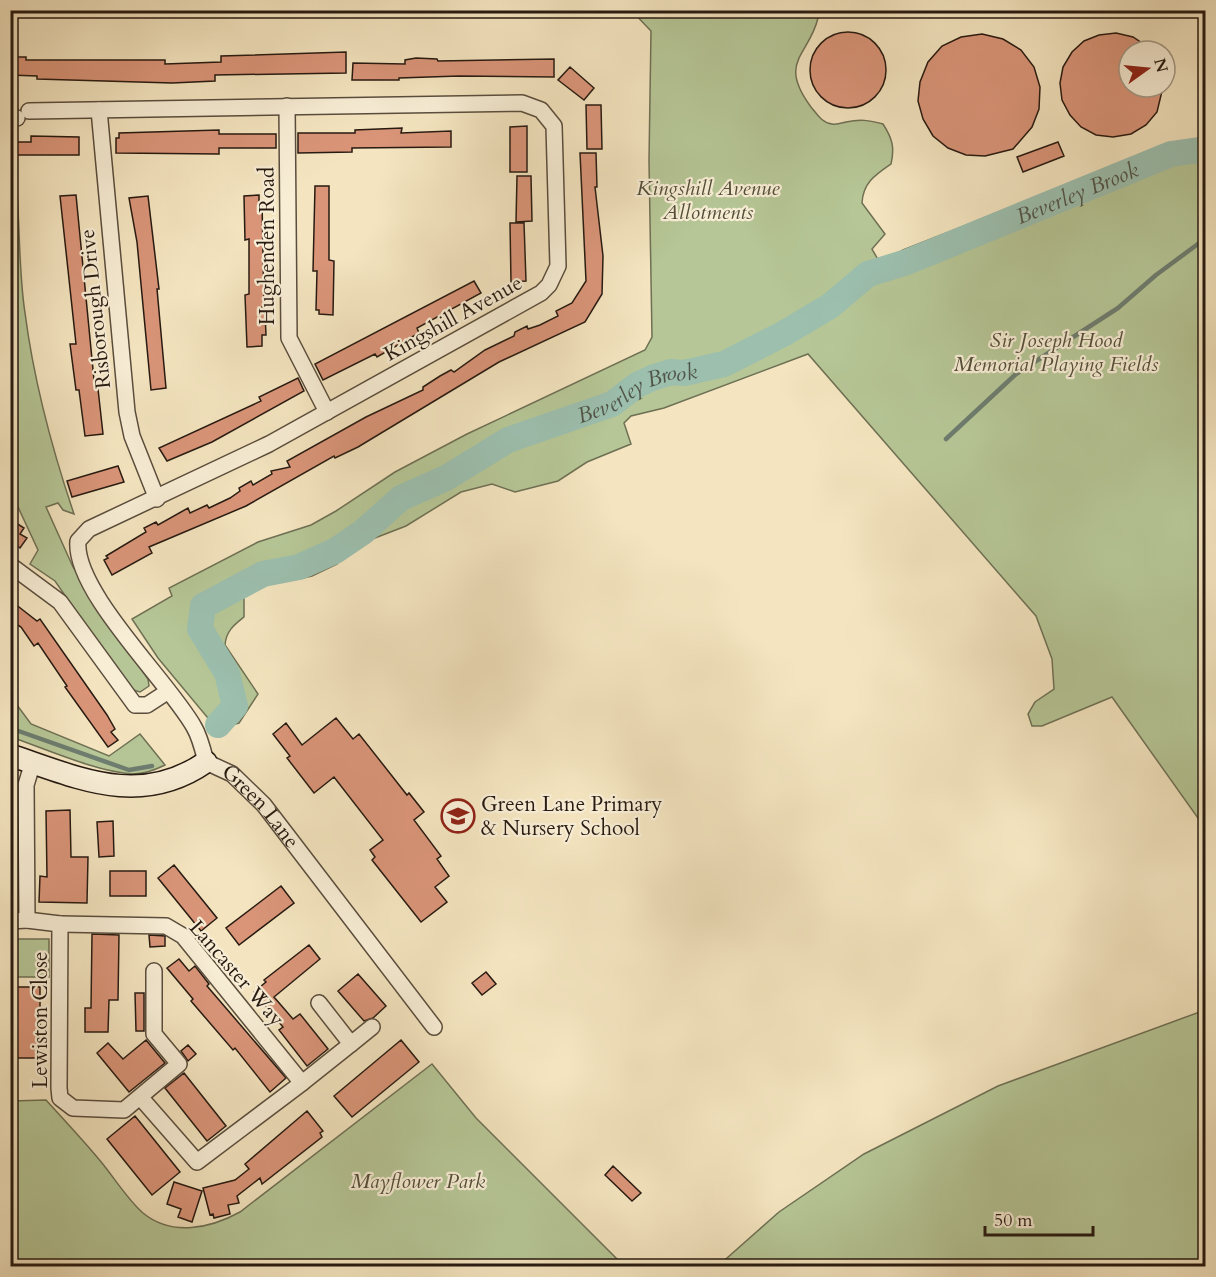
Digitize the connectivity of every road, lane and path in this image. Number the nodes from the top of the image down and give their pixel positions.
1 (286, 106) junction
2 (99, 110) junction
3 (19, 115) edge
4 (327, 412) junction
5 (157, 499) junction
6 (10, 565) edge
7 (167, 692) junction
8 (10, 755) edge
9 (33, 762) junction
10 (206, 762) junction
11 (27, 920) junction
12 (10, 921) edge
13 (60, 924) junction
14 (154, 971) dead end
15 (319, 1003) dead end
16 (372, 1027) dead end
17 (434, 1027) dead end
18 (351, 1044) junction
19 (302, 1083) junction
20 (141, 1098) junction

1 - 2 street, Kingshill Avenue
1 - 4 street, Hughenden Road
1 - 4 street, Kingshill Avenue
2 - 3 street, Kingshill Avenue
2 - 5 street, Risborough Drive
4 - 5 street, Kingshill Avenue
5 - 7 street, Kingshill Avenue
6 - 7 street
7 - 10 street
8 - 9 street, Green Lane
9 - 10 street, Green Lane
9 - 11 street
10 - 17 street, Green Lane
11 - 12 street, Lewiston Close
11 - 13 street, Lewiston Close
13 - 19 street, Lancaster Way
13 - 20 street, Lewiston Close
14 - 20 street, Lewiston Close
15 - 18 street, Lancaster Way
16 - 18 street
18 - 19 street
19 - 20 street

